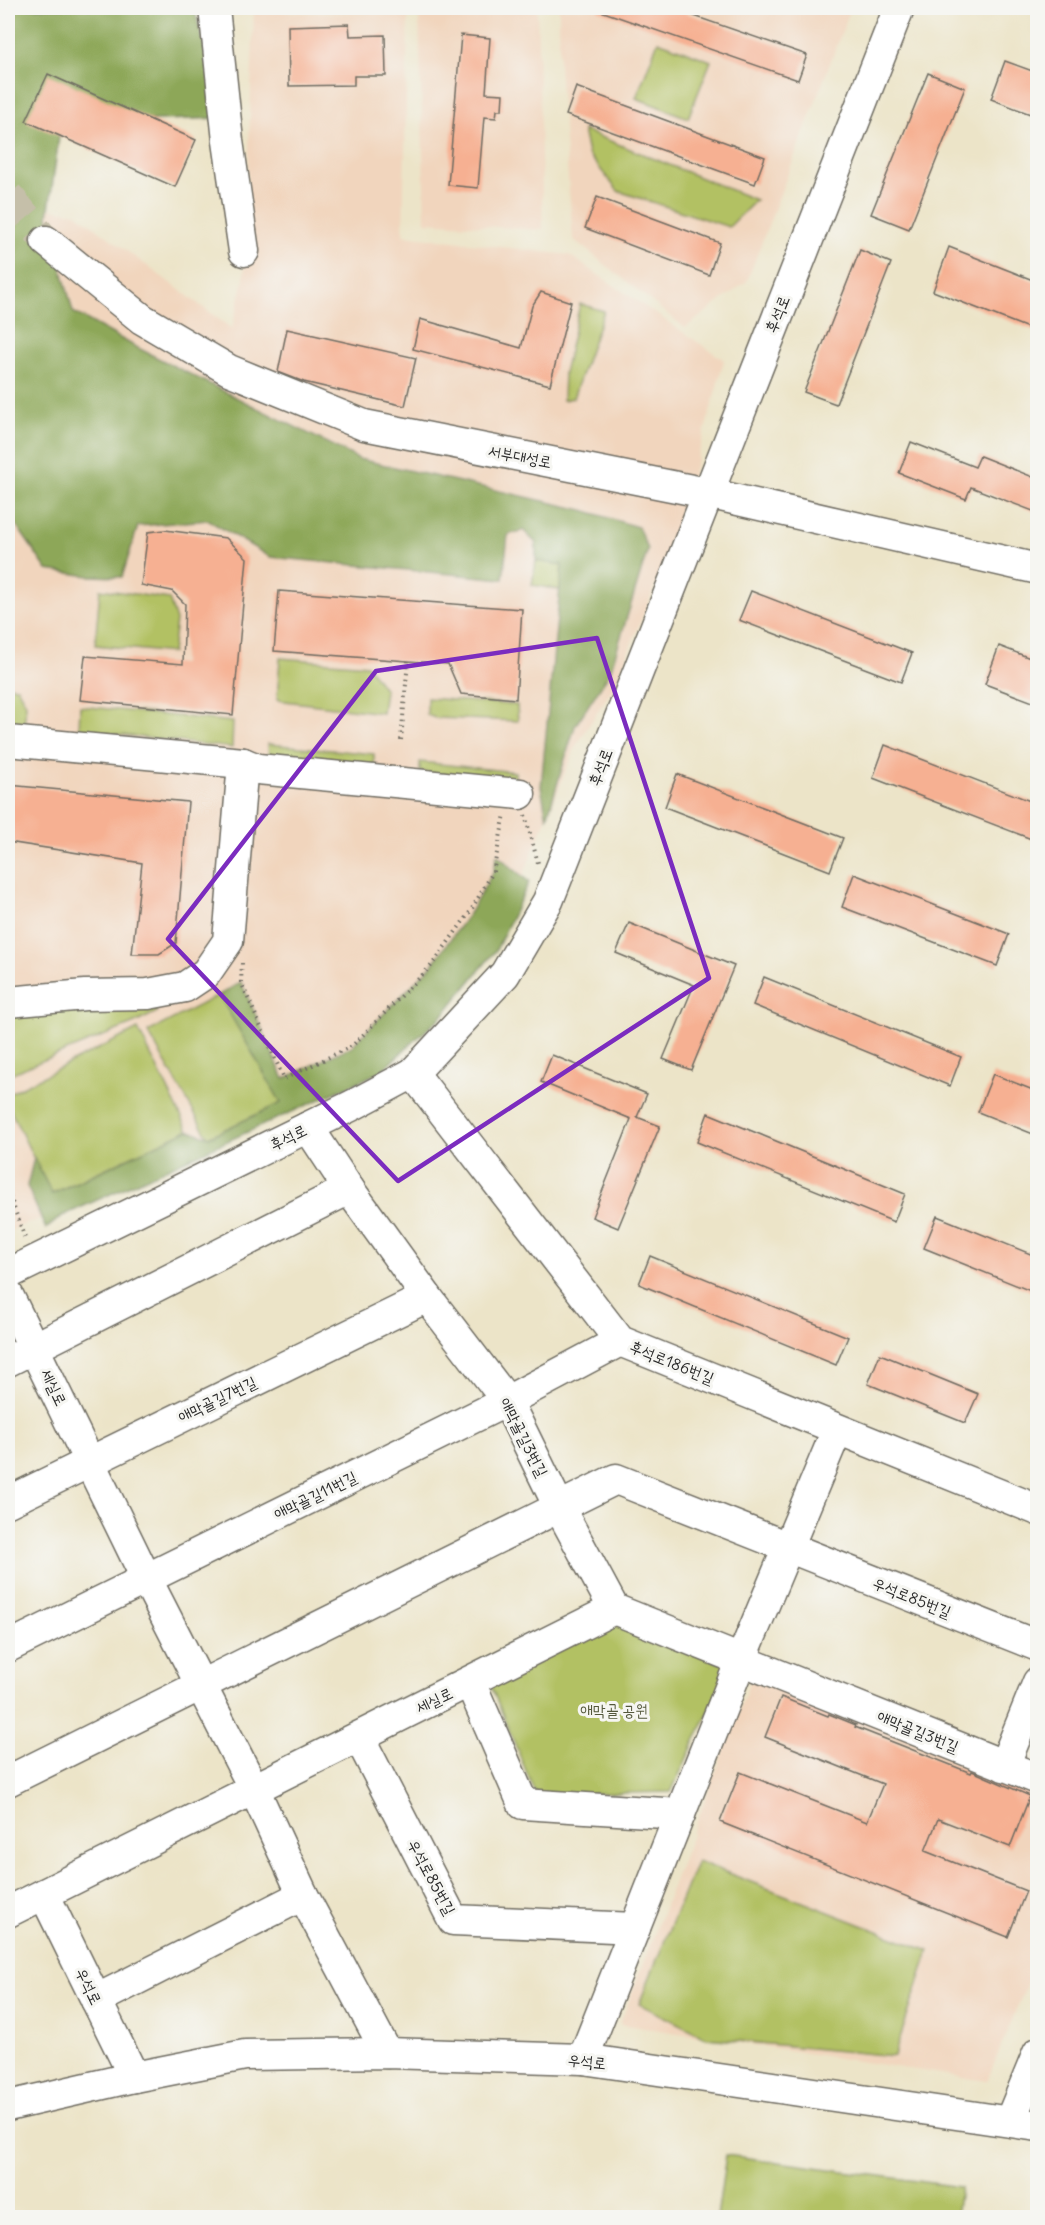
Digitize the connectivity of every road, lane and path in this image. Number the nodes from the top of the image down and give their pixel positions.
1 (214, 8) edge
2 (899, 8) edge
3 (46, 241) tunnel mouth
4 (244, 251) dead end
5 (706, 493) junction
6 (1038, 569) edge
7 (408, 661) dead end
8 (401, 740) dead end
9 (8, 741) edge
10 (243, 763) junction
11 (513, 800) junction
12 (548, 901) junction
13 (243, 959) dead end
14 (8, 1002) edge
15 (413, 1073) junction
16 (308, 1127) junction
17 (349, 1189) junction
18 (8, 1191) edge
19 (22, 1232) dead end
20 (8, 1274) edge
21 (8, 1295) edge
22 (427, 1297) junction
23 (620, 1341) junction
24 (34, 1348) junction
25 (8, 1361) edge
26 (507, 1401) junction
27 (837, 1430) junction
28 (90, 1461) junction
29 (8, 1502) edge
30 (559, 1507) junction
31 (1038, 1510) edge
32 (787, 1547) junction
33 (146, 1578) junction
34 (614, 1609) junction
35 (1038, 1646) edge
36 (8, 1647) edge
37 (741, 1660) junction
38 (470, 1682) junction
39 (1038, 1682) edge
40 (201, 1685) junction
41 (359, 1737) junction
42 (1004, 1766) junction
43 (1038, 1779) edge
44 (8, 1781) edge
45 (254, 1789) junction
46 (681, 1814) junction
47 (44, 1894) junction
48 (303, 1895) junction
49 (8, 1912) edge
50 (635, 1928) junction
51 (96, 2000) junction
52 (387, 2053) junction
53 (1038, 2053) edge
54 (583, 2060) junction
55 (134, 2078) junction
56 (11, 2099) edge
57 (1024, 2123) edge

1 - 4 street
2 - 5 street, 후석로
3 - 5 street, 서부대성로
5 - 6 street, 서부대성로
5 - 12 street, 후석로
7 - 8 path
9 - 10 street
10 - 11 street
10 - 14 street
11 - 12 path
11 - 13 path
12 - 15 street, 후석로
15 - 16 street, 후석로
15 - 23 street, 후석로186번길
16 - 17 street, 애막골길3번길
16 - 20 street, 후석로
17 - 22 street, 애막골길3번길
17 - 24 street
18 - 19 path
21 - 24 street, 세실로
22 - 26 street, 애막골길3번길
22 - 28 street, 애막골길7번길
23 - 26 street, 애막골길11번길
23 - 27 street, 후석로186번길
24 - 25 street
24 - 28 street, 세실로
26 - 30 street, 애막골길3번길
26 - 33 street, 애막골길11번길
27 - 31 street, 후석로186번길
27 - 32 street
28 - 29 street, 애막골길7번길
28 - 33 street, 세실로
30 - 32 street, 우석로85번길
30 - 34 street, 애막골길3번길
30 - 40 street
32 - 35 street, 우석로85번길
32 - 37 street
33 - 36 street, 애막골길11번길
33 - 40 street, 세실로
34 - 37 street, 애막골길3번길
34 - 38 street, 세실로
37 - 42 street, 애막골길3번길
37 - 46 street
38 - 41 street, 세실로
38 - 46 street
39 - 42 street
40 - 44 street
40 - 45 street, 세실로
41 - 45 street, 세실로
41 - 50 street, 우석로85번길
42 - 43 street, 애막골길3번길
45 - 47 street, 세실로
45 - 48 street, 세실로
46 - 50 street
47 - 49 street, 세실로
47 - 51 street, 우석로
48 - 51 street
48 - 52 street, 세실로
50 - 54 street
51 - 55 street, 우석로
52 - 54 street, 우석로
52 - 55 street, 우석로
53 - 57 street
54 - 57 street, 우석로
55 - 56 street, 우석로

